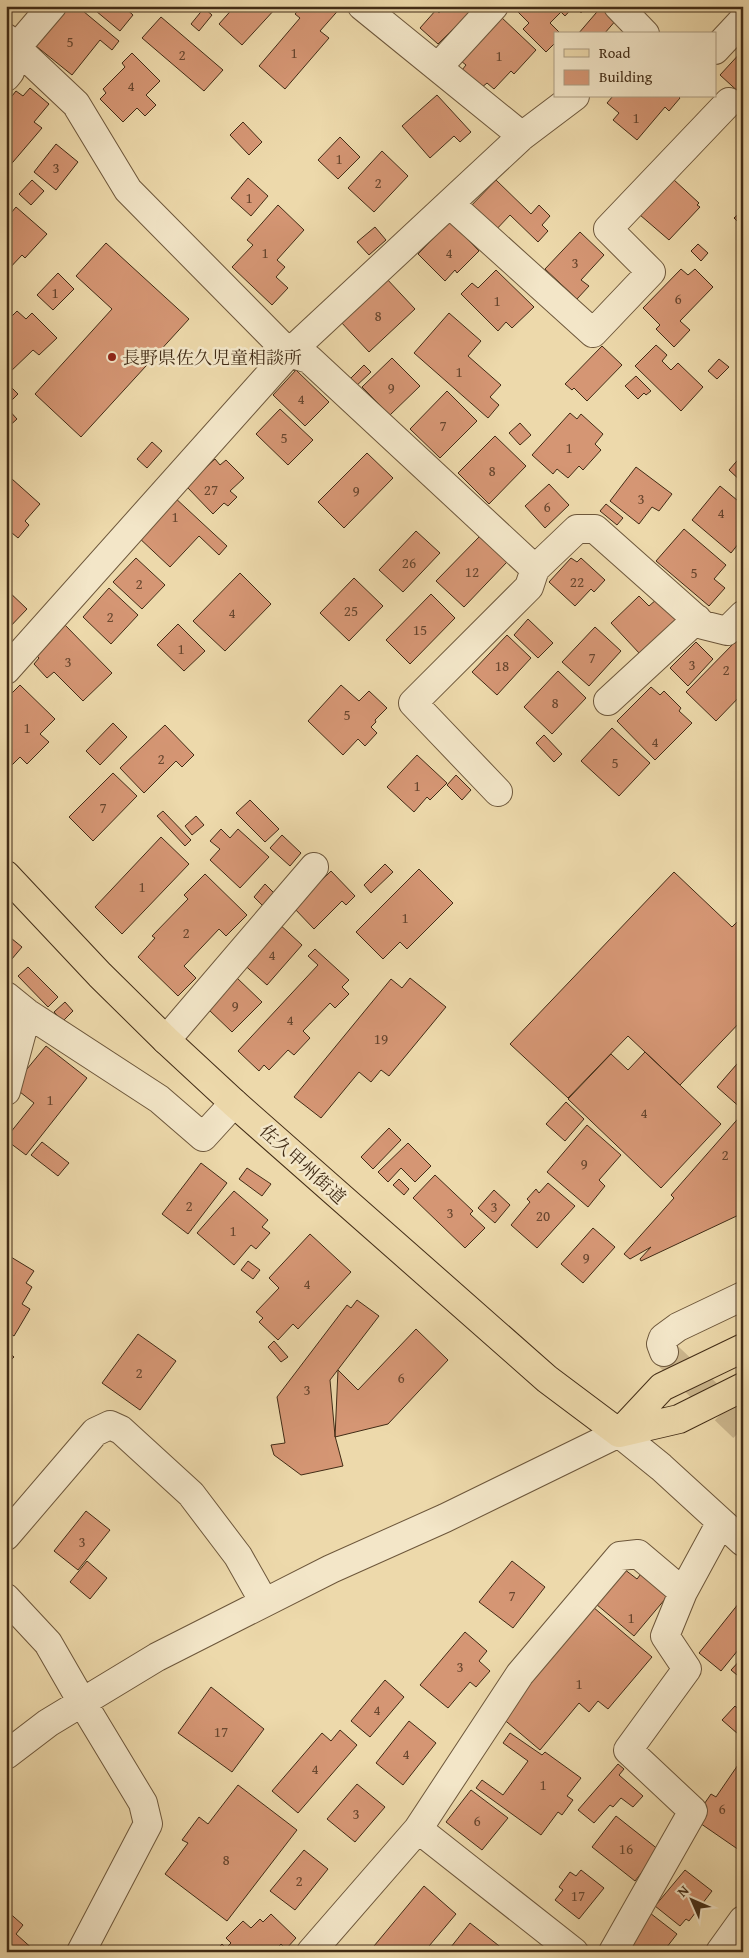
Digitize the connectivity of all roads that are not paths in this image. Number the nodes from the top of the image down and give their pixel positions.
1 (52, 6) edge
2 (362, 6) edge
3 (494, 6) edge
4 (618, 6) edge
5 (743, 20) edge
6 (643, 32) edge
7 (12, 43) edge
8 (716, 49) edge
9 (438, 67) junction
10 (6, 77) edge
11 (572, 98) edge
12 (729, 102) edge
13 (522, 136) junction
14 (450, 204) junction
15 (289, 353) junction
16 (535, 569) junction
17 (743, 615) edge
18 (697, 619) junction
19 (6, 670) edge
20 (608, 701) dead end
21 (498, 792) dead end
22 (314, 867) dead end
23 (6, 875) edge
24 (16, 1004) edge
25 (166, 1040) junction
26 (6, 1091) edge
27 (234, 1103) junction
28 (743, 1296) edge
29 (743, 1348) edge
30 (664, 1352) dead end
31 (743, 1387) edge
32 (619, 1432) junction
33 (721, 1522) junction
34 (6, 1536) edge
35 (743, 1542) edge
36 (683, 1592) junction
37 (6, 1598) edge
38 (264, 1602) junction
39 (82, 1702) junction
40 (6, 1755) edge
41 (418, 1829) junction
42 (743, 1920) edge
43 (81, 1952) edge
44 (312, 1952) edge
45 (574, 1952) edge
46 (613, 1952) edge
47 (720, 1952) edge

1 - 7 street
2 - 9 street
3 - 9 street
4 - 6 street
5 - 8 street
7 - 10 street
7 - 15 street
9 - 13 street
11 - 13 street
12 - 14 street
13 - 14 street
14 - 15 street
15 - 16 street
15 - 19 street
16 - 18 street
16 - 21 street
17 - 18 street
18 - 20 street
22 - 25 street
23 - 25 main road, 佐久甲州街道
24 - 26 street
24 - 27 street
25 - 27 main road, 佐久甲州街道
27 - 32 main road, 佐久甲州街道
28 - 30 street
29 - 32 main road
31 - 32 main road
32 - 33 street
32 - 38 street
33 - 35 street
33 - 36 street
34 - 38 street
36 - 41 street
36 - 46 street
37 - 39 street
38 - 39 street
39 - 40 street
39 - 43 street
41 - 44 street
41 - 45 street
42 - 47 street

